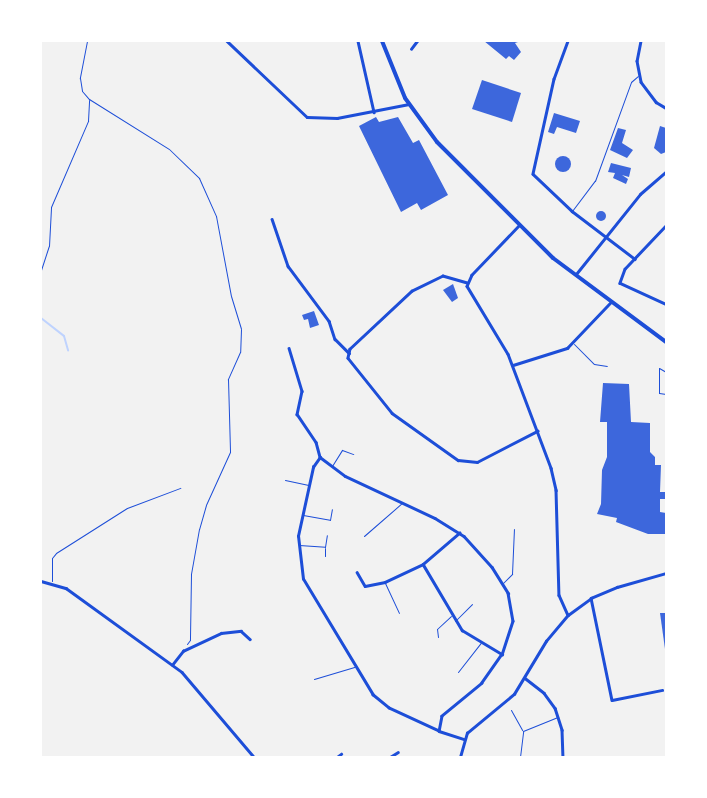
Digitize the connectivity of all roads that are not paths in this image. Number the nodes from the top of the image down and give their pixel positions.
1 (228, 41) edge
2 (358, 41) edge
3 (382, 41) edge
4 (416, 41) edge
5 (568, 41) edge
6 (641, 41) edge
7 (411, 50) dead end
8 (639, 75) junction
9 (409, 104) junction
10 (666, 108) edge
11 (374, 112) junction
12 (666, 171) edge
13 (572, 211) junction
14 (272, 219) dead end
15 (519, 226) junction
16 (666, 226) edge
17 (605, 237) junction
18 (635, 259) junction
19 (576, 274) junction
20 (468, 283) junction
21 (611, 302) junction
22 (666, 304) edge
23 (666, 342) edge
24 (573, 343) junction
25 (289, 348) dead end
26 (349, 352) junction
27 (513, 365) junction
28 (607, 366) dead end
29 (666, 372) edge
30 (666, 394) edge
31 (538, 431) junction
32 (353, 454) dead end
33 (320, 457) junction
34 (332, 466) junction
35 (285, 480) dead end
36 (309, 485) junction
37 (402, 502) junction
38 (332, 509) dead end
39 (302, 514) junction
40 (514, 529) dead end
41 (459, 533) junction
42 (327, 535) dead end
43 (364, 536) dead end
44 (298, 544) junction
45 (325, 547) junction
46 (325, 556) dead end
47 (423, 564) junction
48 (357, 572) dead end
49 (666, 573) edge
50 (41, 581) edge
51 (385, 582) junction
52 (502, 583) junction
53 (591, 598) junction
54 (472, 604) dead end
55 (399, 613) dead end
56 (568, 615) junction
57 (451, 616) junction
58 (455, 621) junction
59 (438, 636) dead end
60 (250, 639) dead end
61 (481, 643) junction
62 (502, 654) junction
63 (172, 665) junction
64 (354, 667) junction
65 (458, 672) dead end
66 (525, 678) junction
67 (314, 679) dead end
68 (662, 690) dead end
69 (511, 710) dead end
70 (558, 717) junction
71 (439, 731) junction
72 (523, 731) junction
73 (464, 739) junction
74 (398, 752) dead end
75 (341, 754) dead end
76 (254, 757) edge
77 (337, 757) edge
78 (390, 757) edge
79 (460, 757) edge
80 (520, 757) edge
81 (563, 757) edge

1 - 11 street
2 - 11 street
3 - 9 main road
4 - 7 street
5 - 13 street
6 - 8 street
8 - 10 street
8 - 13 lane
9 - 11 street
9 - 15 main road
12 - 17 street
13 - 17 street
14 - 26 street
15 - 19 main road
15 - 20 street
16 - 18 street
17 - 18 street
17 - 19 street
18 - 22 street
19 - 21 main road
20 - 26 street
20 - 27 street
21 - 23 main road
21 - 24 street
24 - 27 street
24 - 28 lane
25 - 33 street
26 - 31 street
27 - 31 street
29 - 30 lane
31 - 56 street
32 - 34 lane
33 - 34 street
33 - 36 street
34 - 37 street
35 - 36 lane
36 - 39 street
37 - 41 street
37 - 43 lane
38 - 39 lane
39 - 44 street
40 - 52 lane
41 - 47 street
41 - 52 street
42 - 45 lane
44 - 45 lane
44 - 64 street
45 - 46 lane
47 - 51 street
47 - 57 street
48 - 51 street
49 - 53 street
50 - 63 street
51 - 55 lane
52 - 62 street
53 - 56 street
53 - 68 street
54 - 58 lane
56 - 66 street
57 - 58 street
57 - 59 lane
58 - 61 street
60 - 63 street
61 - 62 street
61 - 65 lane
62 - 71 street
63 - 76 street
64 - 67 lane
64 - 71 street
66 - 70 street
66 - 73 street
69 - 72 lane
70 - 72 lane
70 - 81 street
71 - 73 street
72 - 80 lane
73 - 79 street
74 - 78 street
75 - 77 street

